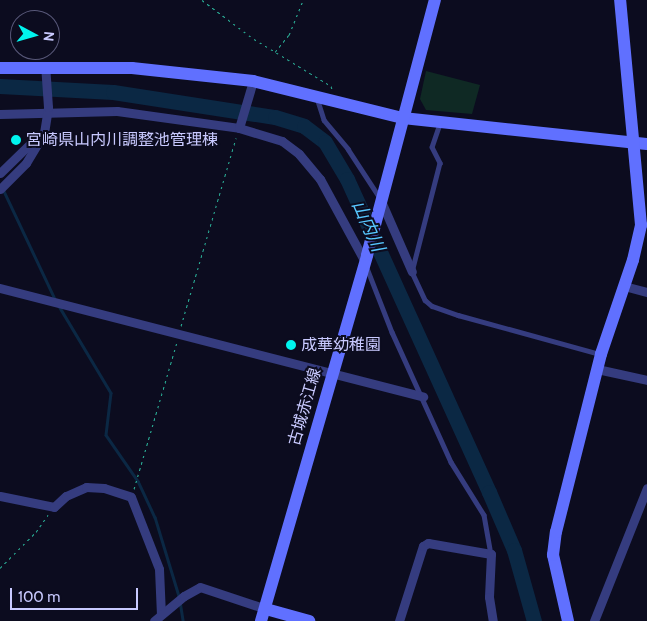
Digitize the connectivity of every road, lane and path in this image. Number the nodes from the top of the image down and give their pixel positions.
1 (202, 0) edge
2 (303, 0) edge
3 (435, 0) edge
4 (620, 0) edge
5 (275, 52) junction
6 (0, 68) edge
7 (45, 72) junction
8 (252, 81) junction
9 (316, 96) junction
10 (335, 102) junction
11 (48, 110) junction
12 (0, 114) edge
13 (403, 118) junction
14 (441, 123) junction
15 (239, 128) junction
16 (40, 140) junction
17 (634, 142) junction
18 (647, 144) edge
19 (0, 173) edge
20 (0, 190) edge
21 (380, 203) junction
22 (366, 259) junction
23 (412, 272) junction
24 (624, 286) junction
25 (0, 288) edge
26 (647, 292) edge
27 (178, 336) junction
28 (601, 354) junction
29 (597, 368) junction
30 (331, 374) junction
31 (647, 380) edge
32 (423, 397) junction
33 (647, 488) edge
34 (0, 496) edge
35 (131, 497) junction
36 (54, 506) junction
37 (491, 554) junction
38 (0, 568) edge
39 (161, 614) junction
40 (264, 615) edge
41 (154, 621) edge
42 (309, 621) edge
43 (399, 621) edge
44 (493, 621) edge
45 (568, 621) edge
46 (594, 621) edge

1 - 5 path
2 - 5 path
3 - 13 street, 古城赤江線
4 - 17 street
5 - 10 path
6 - 7 street
7 - 8 street
7 - 11 street
8 - 9 street
8 - 15 street
9 - 10 street
9 - 21 lane
10 - 13 street
11 - 12 street
11 - 15 street
11 - 16 street
13 - 14 street
13 - 21 street, 古城赤江線
14 - 17 street
14 - 23 lane
15 - 22 street
15 - 27 path
16 - 19 street
16 - 20 street
17 - 18 street
17 - 24 street
21 - 22 street, 古城赤江線
21 - 23 street
22 - 30 street, 古城赤江線
22 - 32 lane
23 - 28 lane
24 - 26 street
24 - 28 street
25 - 27 street
27 - 30 street
27 - 35 path
28 - 29 street
29 - 31 street
29 - 45 street
30 - 32 street
30 - 40 street, 古城赤江線
32 - 37 lane
33 - 46 street
34 - 36 street
35 - 36 street
35 - 39 street
36 - 38 path
37 - 43 street
37 - 44 street
39 - 40 street
39 - 41 street
40 - 42 street

